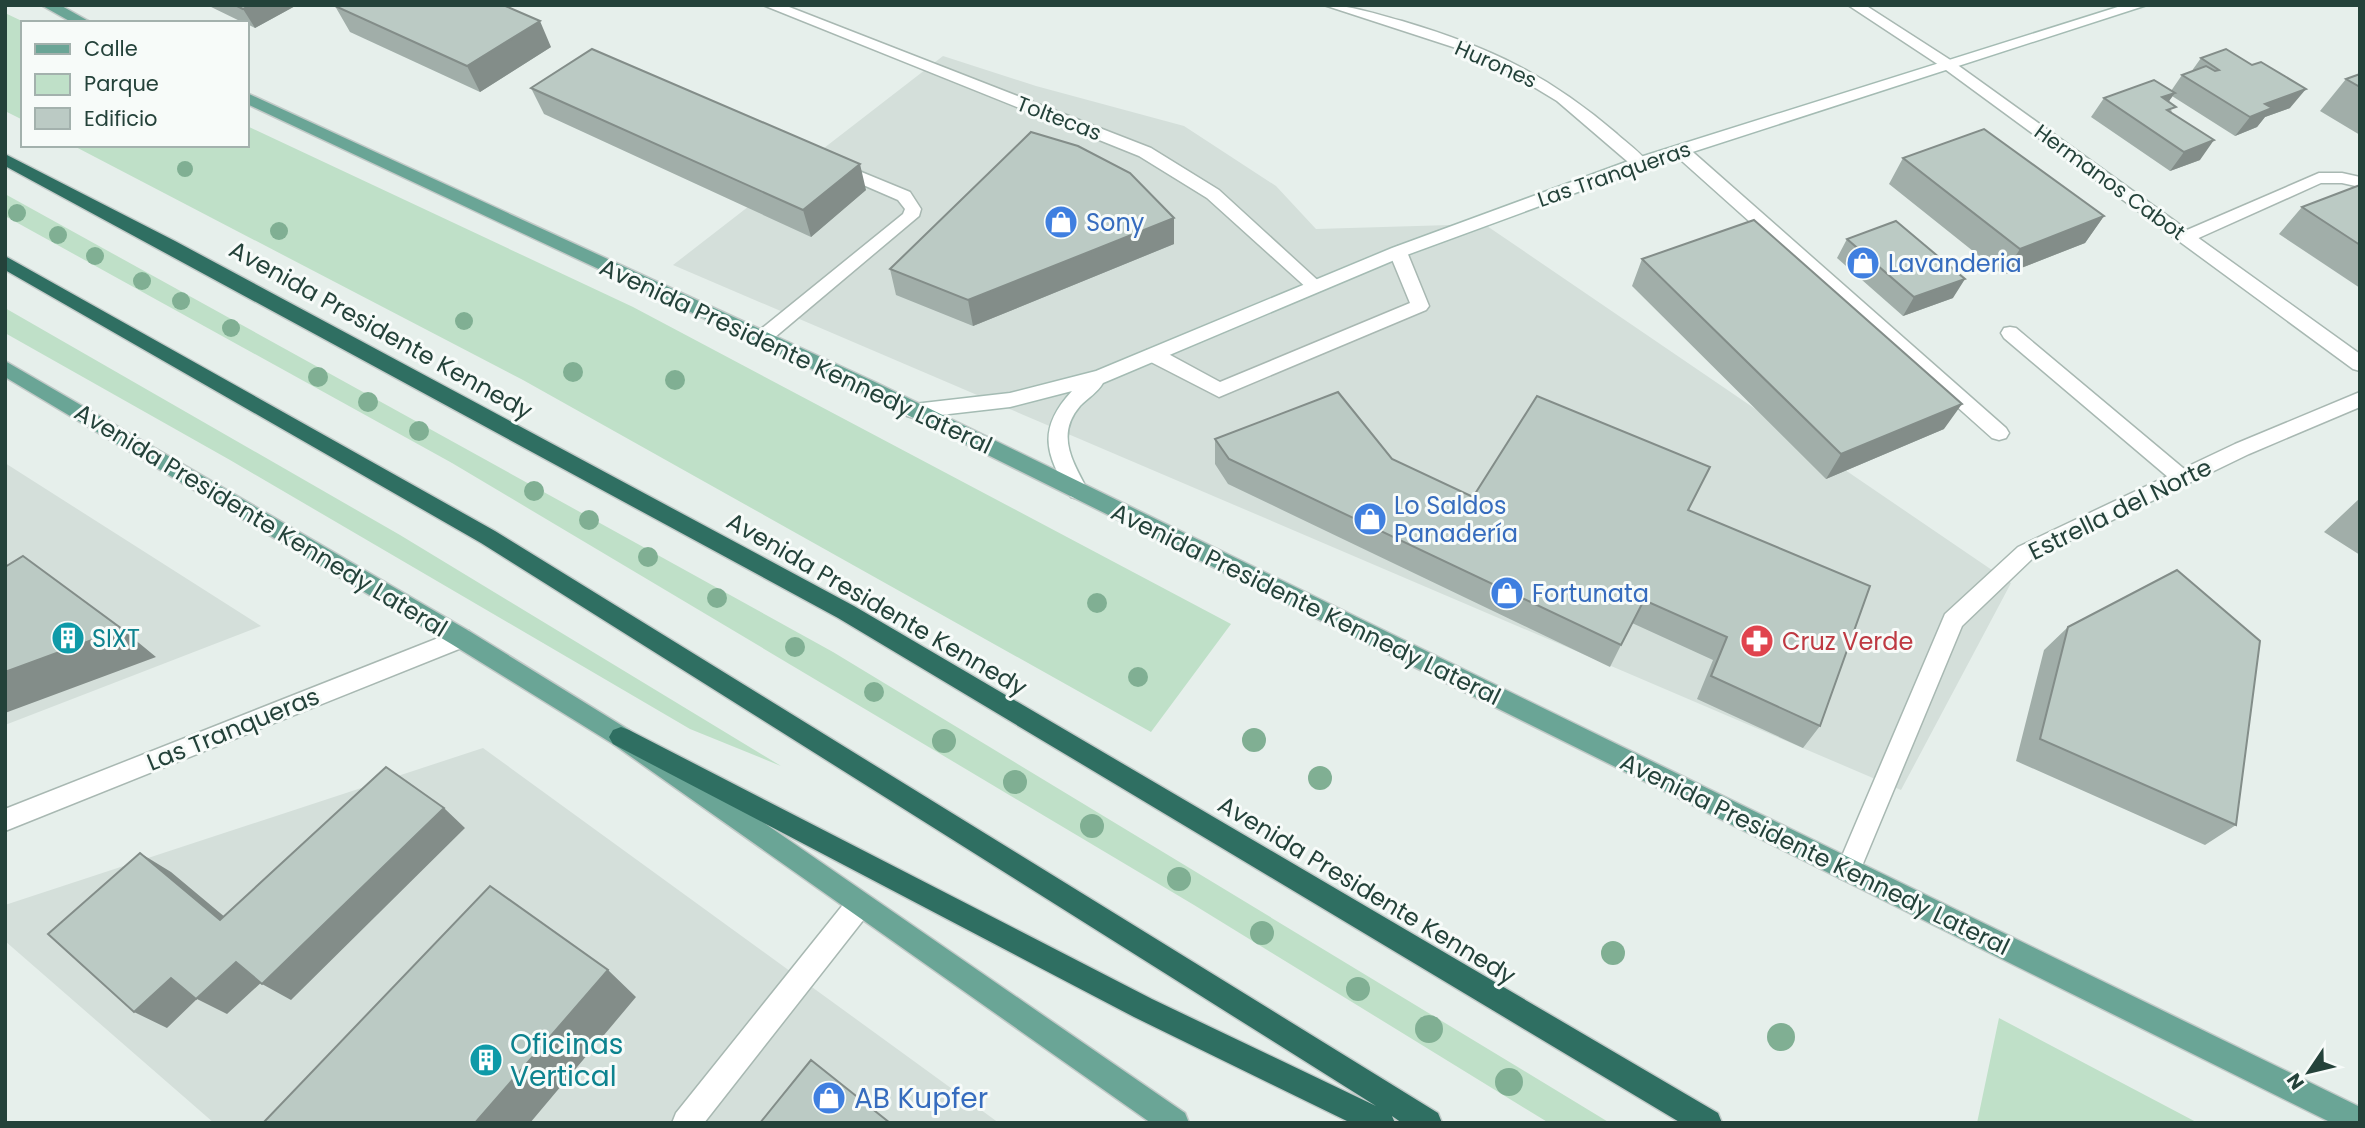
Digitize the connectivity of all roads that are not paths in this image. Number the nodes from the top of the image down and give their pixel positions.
1 (48, 5) edge
2 (770, 5) edge
3 (1331, 5) edge
4 (1855, 5) edge
5 (2140, 5) edge
6 (81, 21) edge
7 (1947, 64) junction
8 (248, 98) edge
9 (1680, 150) junction
10 (815, 158) edge
11 (5, 159) edge
12 (1640, 163) junction
13 (2360, 182) edge
14 (2186, 237) junction
15 (1398, 252) junction
16 (5, 262) edge
17 (1315, 286) junction
18 (2010, 333) dead end
19 (762, 338) junction
20 (1154, 355) junction
21 (2360, 364) edge
22 (5, 368) edge
23 (1101, 377) junction
24 (2360, 400) edge
25 (914, 411) junction
26 (1999, 433) dead end
27 (2182, 478) junction
28 (1078, 491) junction
29 (461, 638) junction
30 (621, 737) junction
31 (5, 820) edge
32 (1848, 870) junction
33 (859, 905) junction
34 (2360, 1122) edge
35 (686, 1123) edge
36 (1175, 1123) edge
37 (1381, 1123) edge
38 (1428, 1123) edge
39 (1707, 1123) edge

1 - 6 main road
2 - 17 street, Toltecas
3 - 12 street, Hurones
4 - 7 street, Hermanos Cabot
5 - 7 street, Las Tranqueras
7 - 9 street, Las Tranqueras
7 - 14 street, Hermanos Cabot
8 - 19 main road, Avenida Presidente Kennedy Lateral
9 - 12 street, Las Tranqueras
9 - 26 street
10 - 19 street
11 - 39 highway, Avenida Presidente Kennedy
12 - 15 street, Las Tranqueras
13 - 14 street
14 - 21 street, Hermanos Cabot
15 - 17 street, Las Tranqueras
15 - 20 street
16 - 38 highway
17 - 20 street, Las Tranqueras
18 - 27 street
19 - 25 main road, Avenida Presidente Kennedy Lateral
20 - 23 street, Las Tranqueras
22 - 29 main road, Avenida Presidente Kennedy Lateral
23 - 25 street, Las Tranqueras
23 - 28 street, Las Tranqueras
24 - 27 street, Estrella del Norte
25 - 28 main road, Avenida Presidente Kennedy Lateral
27 - 32 street, Estrella del Norte
28 - 32 main road, Avenida Presidente Kennedy Lateral
29 - 30 main road, Avenida Presidente Kennedy Lateral
29 - 31 street, Las Tranqueras
30 - 33 main road, Avenida Presidente Kennedy Lateral
30 - 37 highway
32 - 34 main road, Avenida Presidente Kennedy Lateral
33 - 35 street
33 - 36 main road, Avenida Presidente Kennedy Lateral

